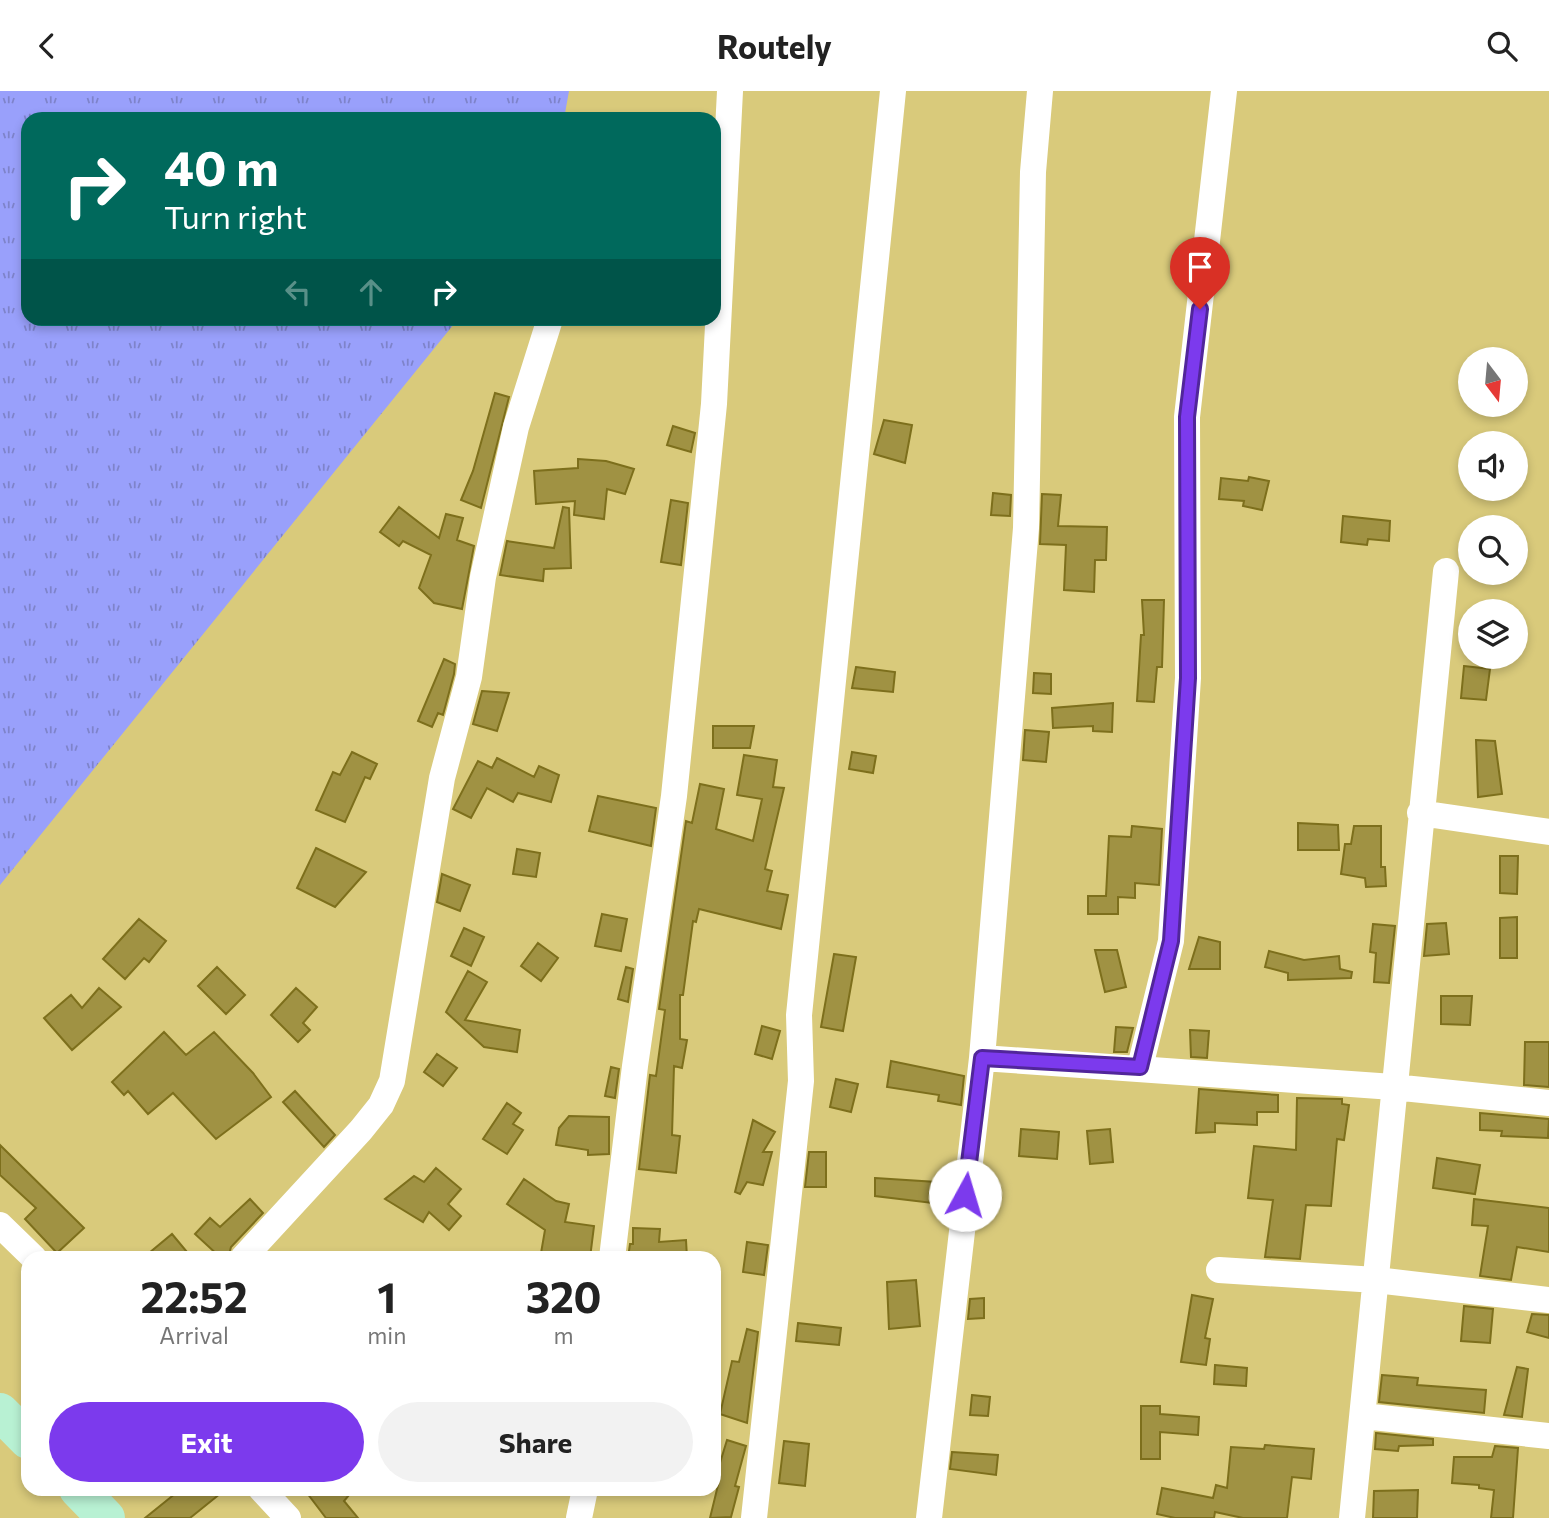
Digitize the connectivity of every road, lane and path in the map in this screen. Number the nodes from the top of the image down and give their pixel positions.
1 (730, 91) edge
2 (893, 91) edge
3 (1040, 91) edge
4 (1224, 91) edge
5 (721, 267) edge
6 (548, 326) edge
7 (718, 326) edge
8 (1446, 571) dead end
9 (1420, 813) junction
10 (1549, 832) edge
11 (982, 1058) junction
12 (1140, 1067) junction
13 (1393, 1087) junction
14 (1549, 1103) edge
15 (0, 1225) edge
16 (27, 1251) edge
17 (249, 1251) edge
18 (613, 1251) edge
19 (1219, 1270) dead end
20 (1376, 1280) junction
21 (1549, 1300) edge
22 (0, 1412) edge
23 (1363, 1416) junction
24 (21, 1433) edge
25 (1549, 1436) edge
26 (85, 1496) edge
27 (268, 1496) edge
28 (584, 1496) edge
29 (106, 1518) edge
30 (288, 1518) edge
31 (579, 1518) edge
32 (754, 1518) edge
33 (929, 1518) edge
34 (1352, 1518) edge

1 - 5 street
2 - 32 street
3 - 11 street
4 - 12 street
6 - 17 street
7 - 18 street
8 - 9 street
9 - 10 street
9 - 13 street
11 - 12 street
11 - 33 street
12 - 13 street
13 - 14 street
13 - 20 street
15 - 16 street
19 - 20 street
20 - 21 street
20 - 23 street
22 - 24 main road
23 - 25 street
23 - 34 street
26 - 29 main road
27 - 30 street
28 - 31 street

